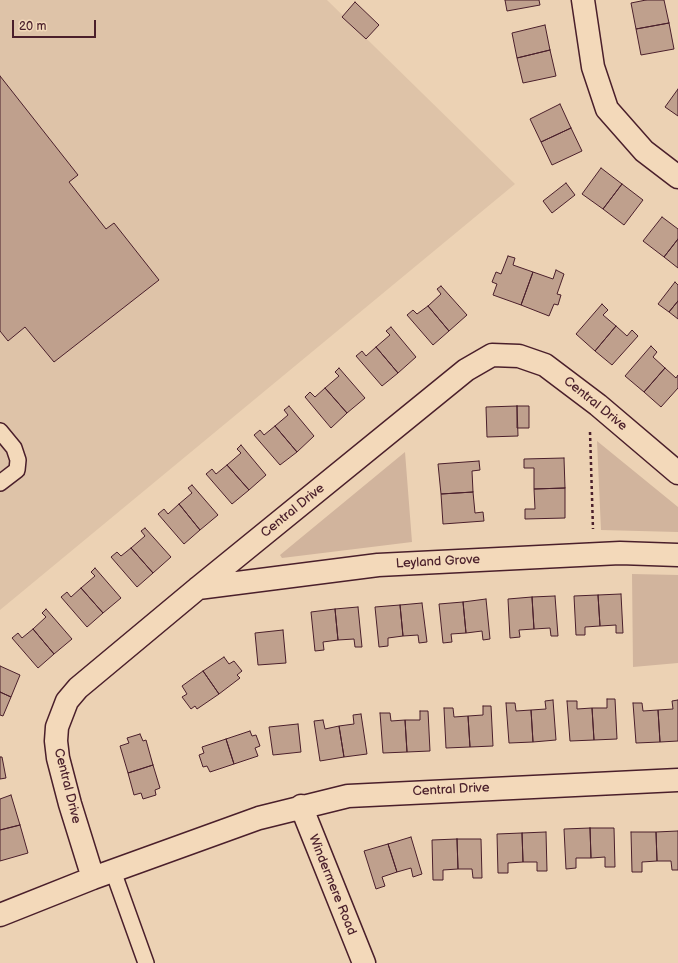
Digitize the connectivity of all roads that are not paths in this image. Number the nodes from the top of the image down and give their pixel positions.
1 (583, 0) edge
2 (678, 177) edge
3 (0, 431) edge
4 (678, 473) edge
5 (0, 483) edge
6 (678, 555) edge
7 (198, 588) junction
8 (678, 780) edge
9 (301, 806) junction
10 (113, 871) junction
11 (93, 878) junction
12 (0, 915) edge
13 (146, 963) edge
14 (364, 963) edge

1 - 2 street
3 - 5 lane
4 - 7 street, Central Drive
6 - 7 street, Leyland Grove
7 - 11 street, Central Drive
8 - 9 street, Central Drive
9 - 10 street, Central Drive
9 - 14 street, Windermere Road
10 - 11 street, Central Drive
10 - 13 lane
11 - 12 street, Central Drive

